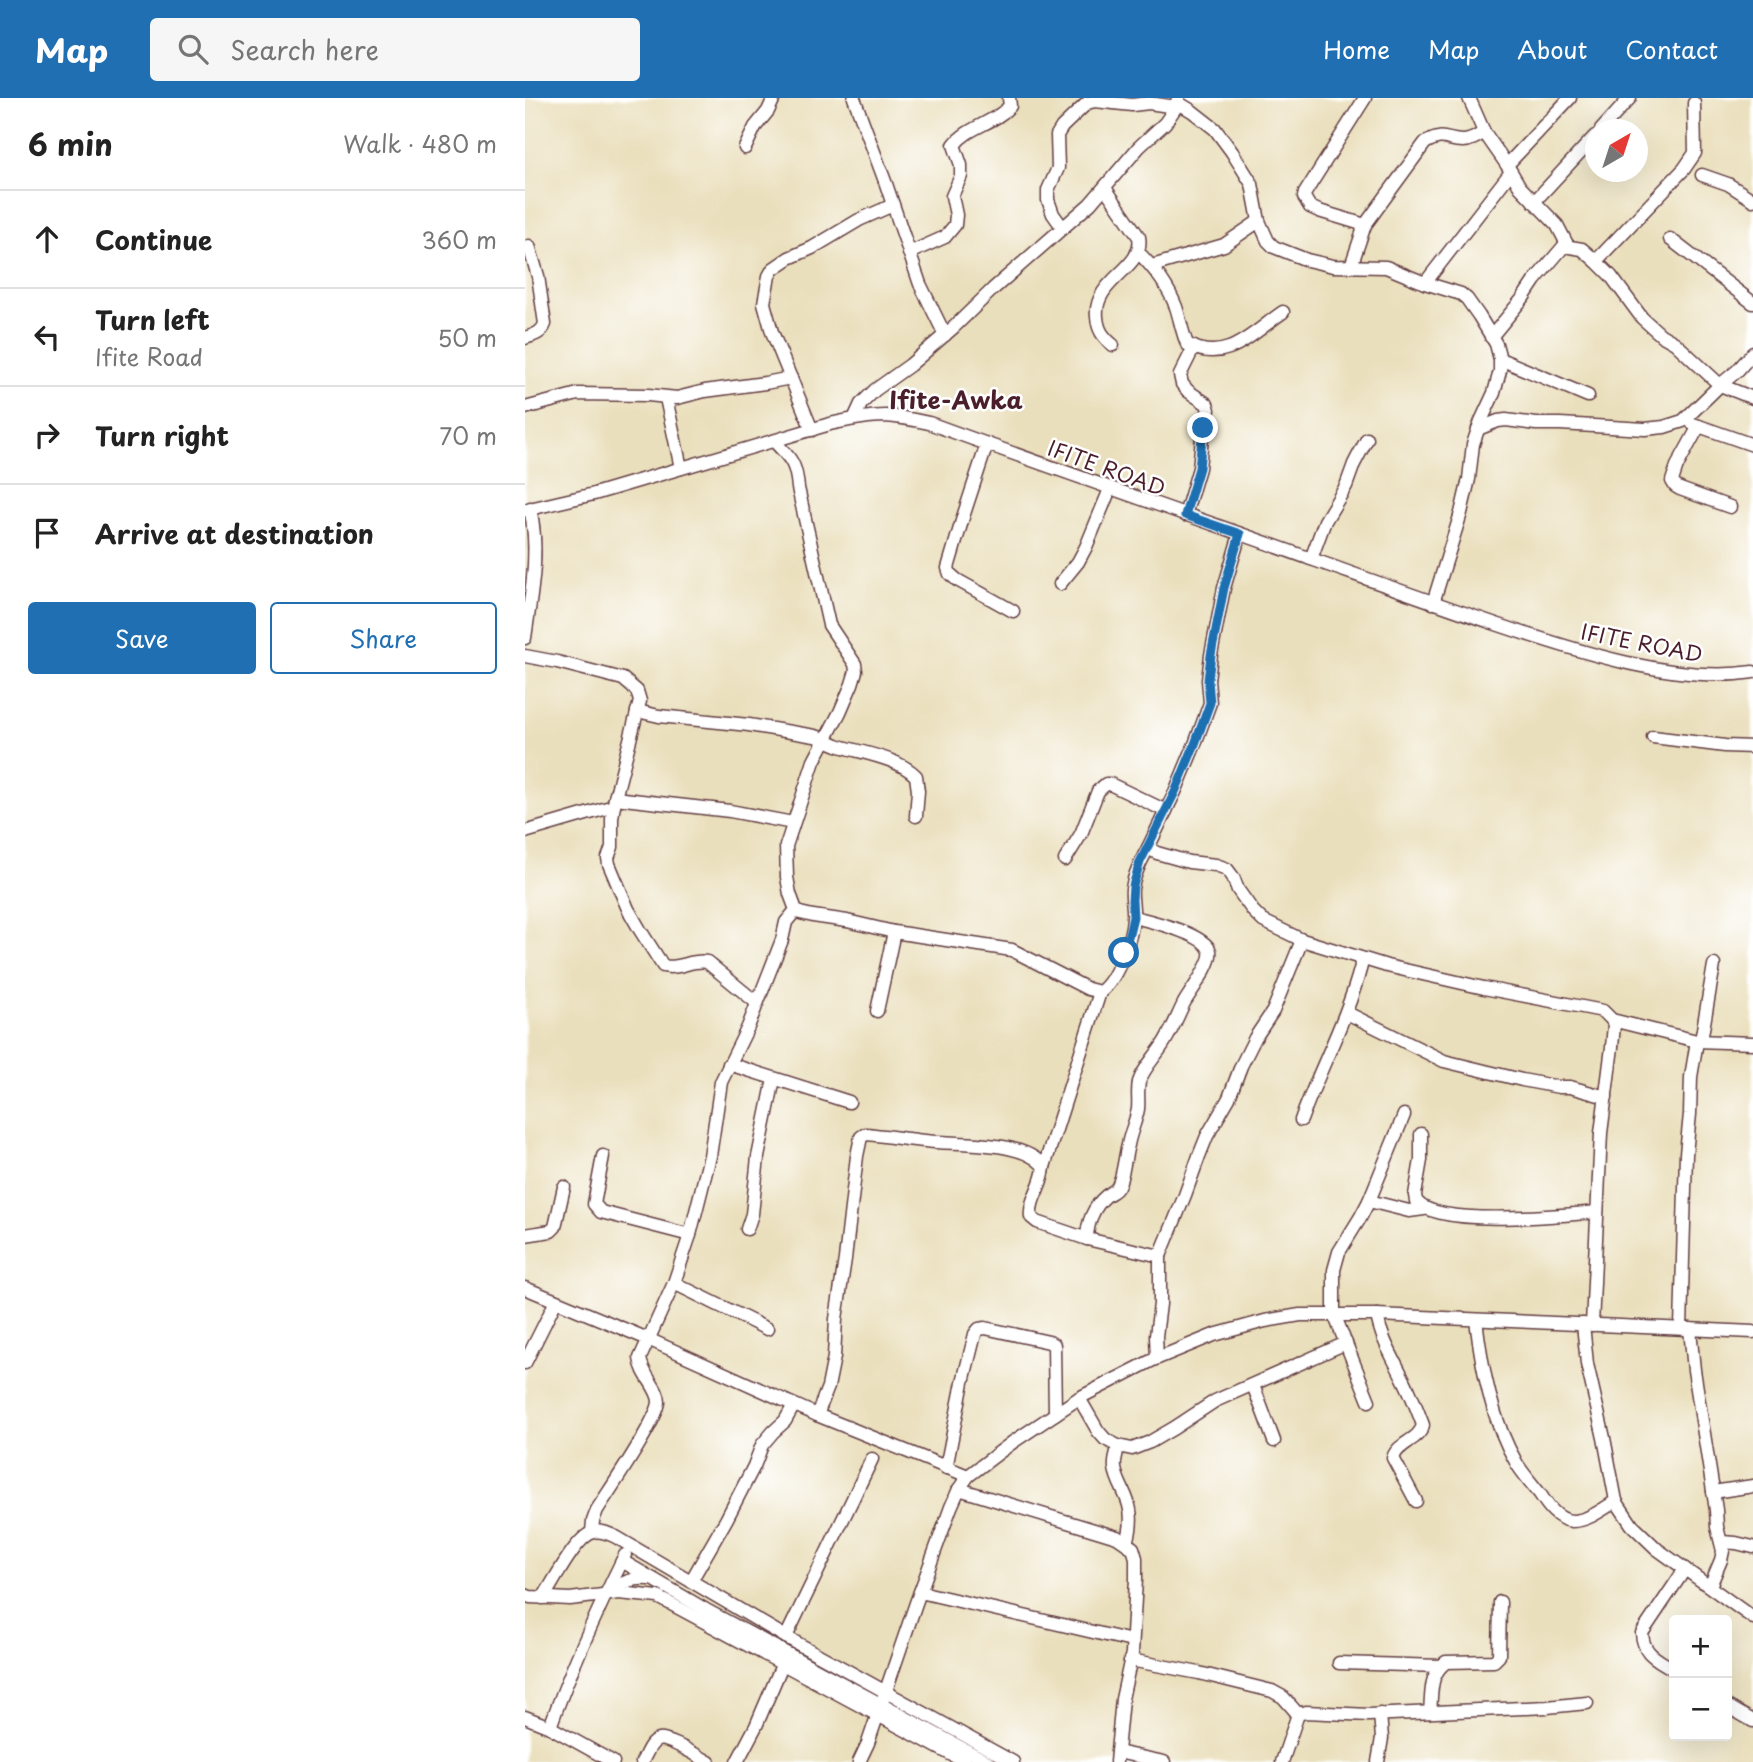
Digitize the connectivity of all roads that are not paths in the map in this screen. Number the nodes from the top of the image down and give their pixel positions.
1 (774, 98) edge
2 (854, 98) edge
3 (1009, 98) edge
4 (1364, 98) edge
5 (1469, 98) edge
6 (1570, 98) edge
7 (1630, 98) edge
8 (1177, 103) edge
9 (1694, 103) dead end
10 (1611, 119) edge
11 (1484, 132) junction
12 (1585, 147) edge
13 (745, 148) dead end
14 (1509, 168) junction
15 (1702, 175) dead end
16 (1105, 188) junction
17 (1753, 200) edge
18 (1534, 202) junction
19 (893, 205) junction
20 (1259, 221) junction
21 (1365, 225) junction
22 (1063, 228) junction
23 (1670, 239) dead end
24 (529, 246) dead end
25 (1569, 246) junction
26 (1138, 252) junction
27 (909, 253) junction
28 (1596, 261) junction
29 (1152, 266) junction
30 (1351, 266) junction
31 (1425, 283) junction
32 (1753, 303) edge
33 (1283, 313) dead end
34 (945, 335) junction
35 (1491, 337) junction
36 (525, 338) edge
37 (1113, 345) dead end
38 (1193, 347) junction
39 (1753, 353) edge
40 (1500, 359) junction
41 (791, 378) junction
42 (1720, 385) junction
43 (1588, 396) dead end
44 (666, 398) junction
45 (1753, 398) edge
46 (525, 408) edge
47 (854, 419) junction
48 (1683, 421) junction
49 (1699, 426) junction
50 (1478, 429) junction
51 (812, 430) junction
52 (1367, 439) dead end
53 (774, 441) junction
54 (987, 444) junction
55 (1753, 445) edge
56 (681, 468) junction
57 (1110, 489) junction
58 (1730, 507) dead end
59 (527, 509) edge
60 (1185, 515) junction
61 (1240, 534) junction
62 (1311, 559) junction
63 (1060, 584) dead end
64 (1433, 603) junction
65 (1013, 611) dead end
66 (525, 638) edge
67 (525, 656) edge
68 (1753, 673) edge
69 (637, 711) junction
70 (1653, 737) dead end
71 (826, 739) junction
72 (1753, 747) edge
73 (615, 802) junction
74 (1166, 811) junction
75 (916, 816) dead end
76 (793, 823) junction
77 (525, 832) edge
78 (1148, 848) junction
79 (1065, 860) dead end
80 (796, 910) junction
81 (1133, 917) junction
82 (894, 932) junction
83 (1302, 940) junction
84 (1360, 958) junction
85 (1714, 965) dead end
86 (1100, 992) junction
87 (757, 1003) junction
88 (877, 1011) dead end
89 (1347, 1013) junction
90 (1612, 1020) junction
91 (1699, 1041) junction
92 (1753, 1043) edge
93 (729, 1063) junction
94 (774, 1079) junction
95 (1607, 1097) junction
96 (849, 1102) dead end
97 (1404, 1115) dead end
98 (1301, 1120) dead end
99 (1421, 1134) dead end
100 (603, 1156) dead end
101 (1044, 1167) junction
102 (564, 1186) dead end
103 (1369, 1200) junction
104 (1424, 1209) junction
105 (1597, 1212) junction
106 (747, 1229) dead end
107 (525, 1235) edge
108 (690, 1235) junction
109 (1087, 1239) junction
110 (1160, 1256) junction
111 (674, 1283) junction
112 (525, 1288) edge
113 (556, 1301) junction
114 (1334, 1314) junction
115 (1377, 1315) junction
116 (1476, 1320) junction
117 (1588, 1324) junction
118 (767, 1329) dead end
119 (1685, 1329) junction
120 (1753, 1332) edge
121 (648, 1339) junction
122 (1346, 1343) junction
123 (1157, 1358) junction
124 (525, 1363) edge
125 (1253, 1385) junction
126 (1079, 1398) junction
127 (1369, 1401) dead end
128 (794, 1405) junction
129 (1055, 1414) junction
130 (817, 1415) junction
131 (1275, 1441) dead end
132 (1118, 1446) junction
133 (872, 1459) dead end
134 (946, 1468) junction
135 (968, 1476) junction
136 (1753, 1486) edge
137 (959, 1489) junction
138 (1713, 1492) junction
139 (1416, 1501) dead end
140 (1616, 1501) junction
141 (592, 1532) junction
142 (1721, 1542) junction
143 (1127, 1543) junction
144 (630, 1546) junction
145 (1753, 1547) edge
146 (622, 1561) junction
147 (1685, 1569) junction
148 (655, 1580) junction
149 (691, 1581) junction
150 (1710, 1586) junction
151 (920, 1592) junction
152 (525, 1595) edge
153 (605, 1595) junction
154 (544, 1598) junction
155 (1500, 1602) dead end
156 (1753, 1618) edge
157 (786, 1637) junction
158 (1132, 1641) junction
159 (1130, 1660) junction
160 (1339, 1663) dead end
161 (782, 1665) junction
162 (1441, 1666) junction
163 (1669, 1667) edge
164 (885, 1692) junction
165 (1587, 1703) dead end
166 (1732, 1709) edge
167 (880, 1710) junction
168 (1430, 1712) junction
169 (1297, 1714) junction
170 (1380, 1714) junction
171 (525, 1717) edge
172 (1753, 1721) edge
173 (550, 1727) junction
174 (1117, 1757) edge
175 (613, 1762) edge
176 (642, 1762) edge
177 (709, 1762) edge
178 (737, 1762) edge
179 (859, 1762) edge
180 (965, 1762) edge
181 (988, 1762) edge
182 (1013, 1762) edge
183 (1164, 1762) edge
184 (1282, 1762) edge
185 (1378, 1762) edge

1 - 13 street
2 - 19 street
3 - 27 street
4 - 21 street
5 - 11 street
6 - 14 street
7 - 10 street
8 - 16 street
8 - 20 street
8 - 22 street
9 - 28 street
11 - 14 street
11 - 21 street
12 - 18 street
14 - 18 street
14 - 31 street
15 - 17 street
16 - 22 street
16 - 26 street
18 - 25 street
19 - 27 street
19 - 41 street
20 - 29 street
20 - 30 street
21 - 30 street
22 - 34 street
23 - 32 street
24 - 36 street
25 - 28 street
25 - 35 street
26 - 29 street
26 - 37 street
27 - 34 street
28 - 42 street
29 - 38 street
30 - 31 street
31 - 35 street
33 - 38 street
34 - 47 street
35 - 40 street
38 - 60 street
39 - 42 street
40 - 43 street
40 - 50 street
41 - 44 street
41 - 51 street
42 - 45 street
42 - 48 street
44 - 46 street
44 - 56 street
47 - 51 street, IFITE ROAD
47 - 54 street, IFITE ROAD
48 - 49 street
48 - 50 street
49 - 55 street
49 - 58 street
50 - 64 street
51 - 53 street, IFITE ROAD
52 - 62 street
53 - 56 street, IFITE ROAD
53 - 71 street
54 - 57 street, IFITE ROAD
54 - 65 street
56 - 59 street, IFITE ROAD
57 - 60 street, IFITE ROAD
57 - 63 street
59 - 66 street
60 - 61 street, IFITE ROAD
61 - 62 street, IFITE ROAD
61 - 74 street
62 - 64 street, IFITE ROAD
64 - 68 street, IFITE ROAD
67 - 69 street
69 - 71 street
69 - 73 street
70 - 72 street
71 - 75 street
71 - 76 street
73 - 76 street
73 - 77 street
73 - 87 street
74 - 78 street
74 - 79 street
76 - 80 street
78 - 81 street
78 - 83 street
80 - 82 street
80 - 87 street
81 - 86 street
81 - 109 street
82 - 86 street
82 - 88 street
83 - 84 street
83 - 110 street
84 - 89 street
84 - 90 street
85 - 91 street
86 - 101 street
87 - 93 street
89 - 95 street
89 - 98 street
90 - 91 street
90 - 95 street
91 - 92 street
91 - 119 street
93 - 94 street
93 - 108 street
94 - 96 street
94 - 106 street
95 - 105 street
97 - 103 street
99 - 104 street
100 - 108 street
101 - 109 street
101 - 130 street
102 - 107 street
103 - 104 street
103 - 114 street
104 - 105 street
105 - 117 street
108 - 111 street
109 - 110 street
110 - 123 street
111 - 118 street
111 - 121 street
112 - 113 street
113 - 121 street
113 - 124 street
114 - 115 street
114 - 122 street
114 - 123 street
115 - 116 street
115 - 139 street
116 - 117 street
116 - 140 street
117 - 119 street
117 - 140 street
119 - 120 street
119 - 138 street
121 - 128 street
121 - 141 street
122 - 125 street
122 - 127 street
123 - 126 street
125 - 131 street
125 - 132 street
126 - 129 street
126 - 132 street
128 - 130 street
128 - 149 street
129 - 134 street
129 - 135 street
130 - 134 street
132 - 143 street
133 - 157 street
134 - 135 street
135 - 137 street
136 - 138 street
137 - 143 street
137 - 151 street
138 - 142 street
140 - 147 street
141 - 144 street
141 - 154 street
142 - 145 street
142 - 150 street
143 - 158 street
144 - 146 street
144 - 149 street
146 - 148 street
146 - 153 street
147 - 150 street
147 - 163 street
148 - 153 street
148 - 167 street
149 - 157 street
150 - 156 street
151 - 158 street
151 - 164 street
152 - 154 street
153 - 154 street
153 - 161 street
153 - 173 street
155 - 162 street
157 - 164 street
158 - 159 street
159 - 169 street
159 - 174 street
160 - 162 street
161 - 167 street
161 - 178 street
162 - 168 street
164 - 167 street
164 - 182 street
165 - 168 street
166 - 172 street
167 - 179 street
167 - 180 street
167 - 181 street
168 - 170 street
169 - 170 street
169 - 184 street
170 - 185 street
171 - 173 street
173 - 175 street
174 - 183 street
176 - 177 street

